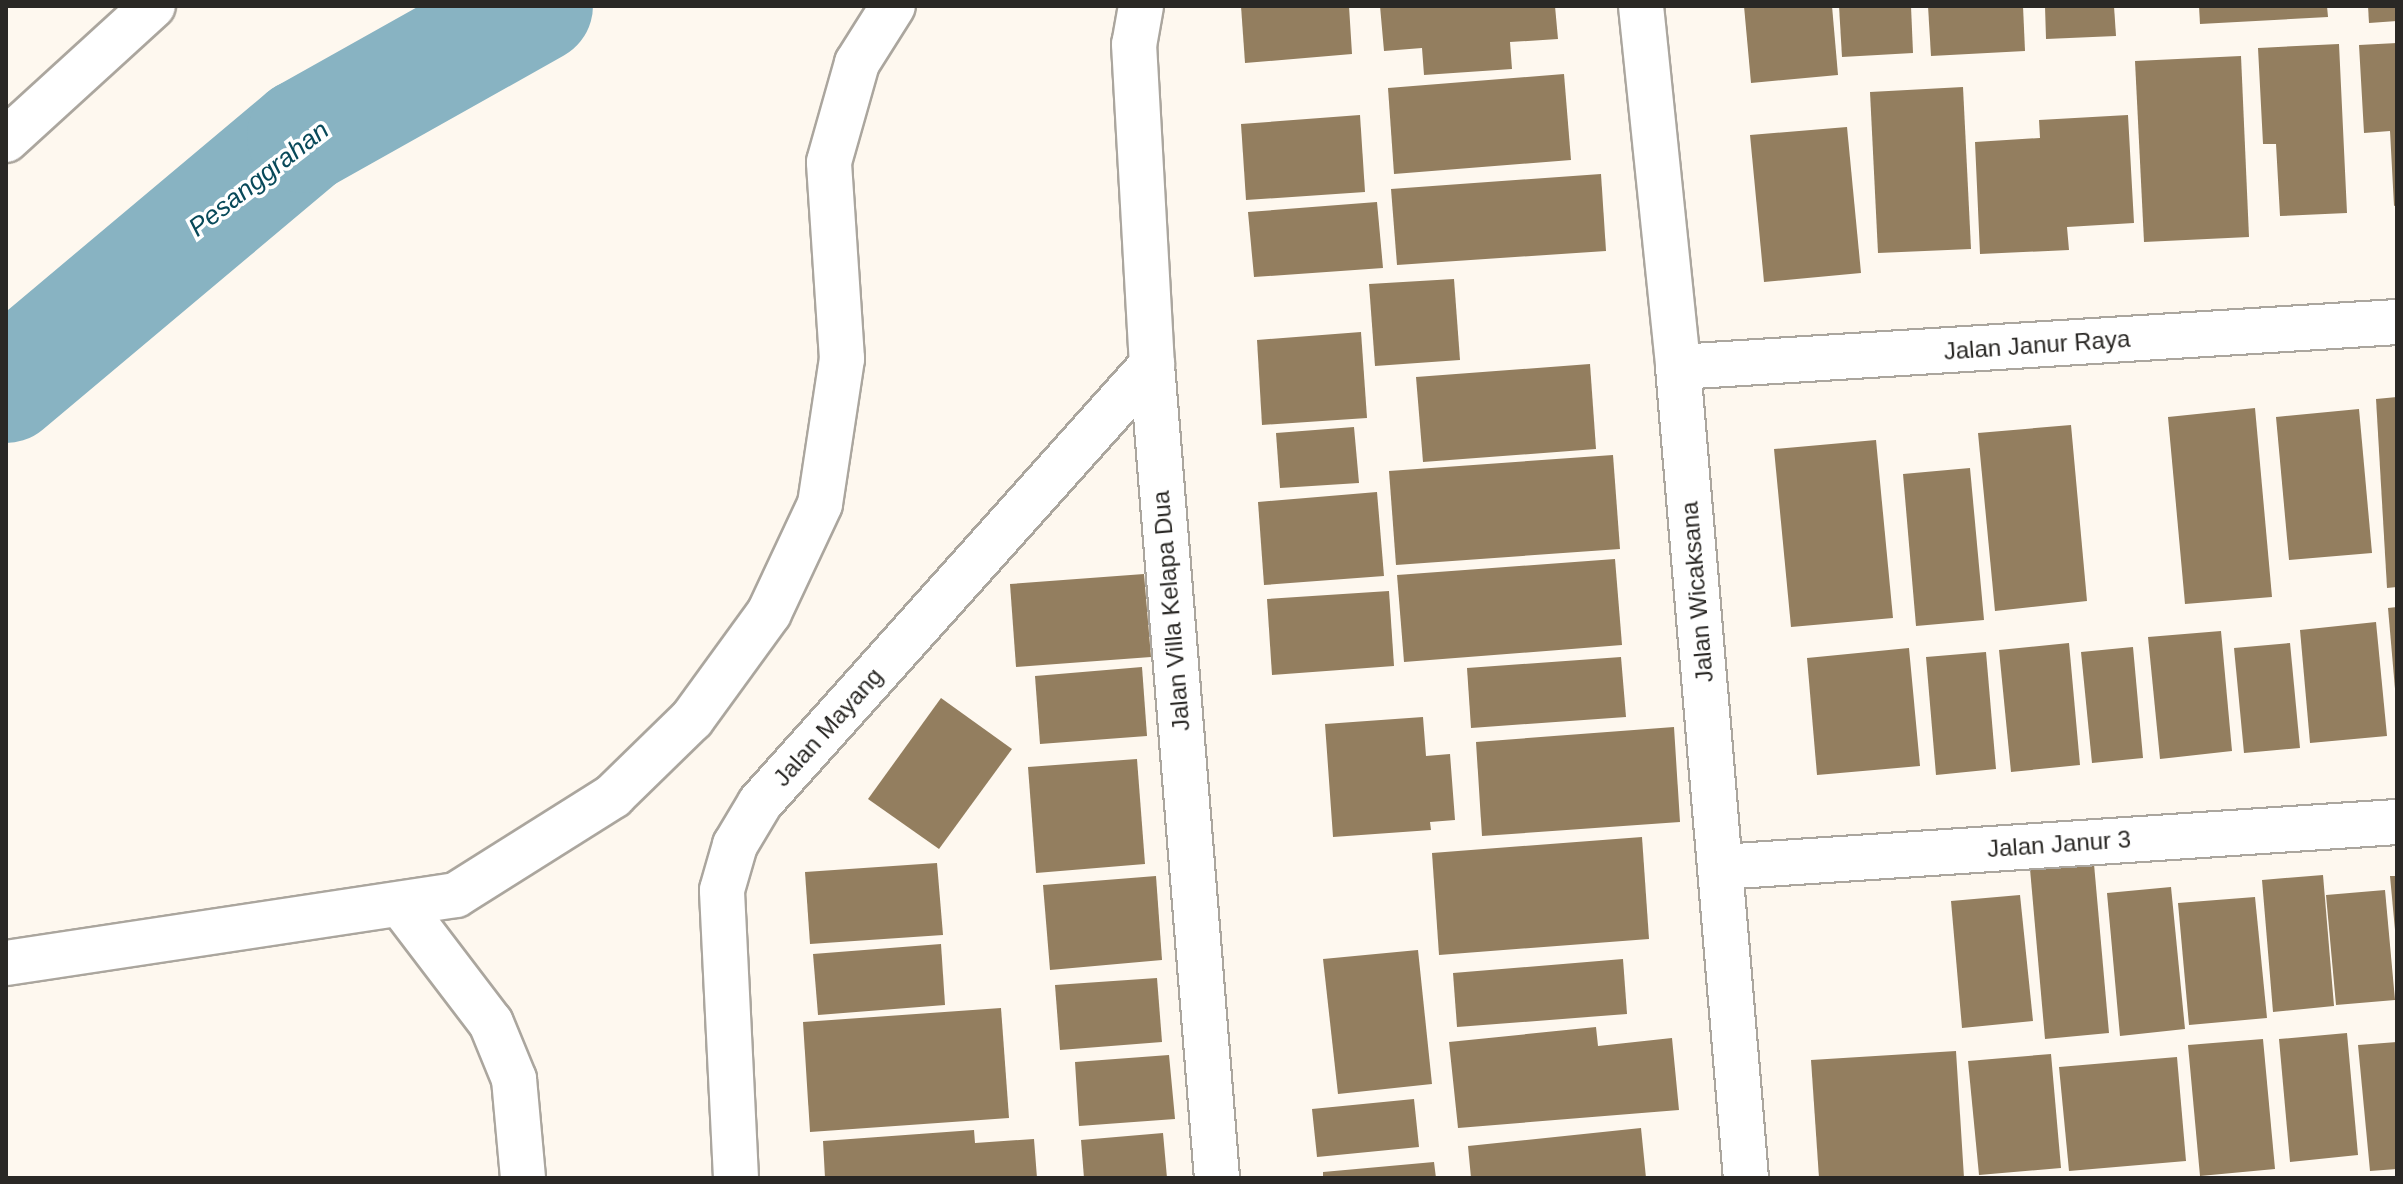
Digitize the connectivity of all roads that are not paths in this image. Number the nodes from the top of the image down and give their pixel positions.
1 (153, 6) edge
2 (893, 6) edge
3 (1641, 6) edge
4 (1137, 25) edge
5 (6, 140) edge
6 (2397, 322) edge
7 (1152, 365) junction
8 (1678, 367) junction
9 (2397, 822) edge
10 (1721, 867) junction
11 (401, 905) junction
12 (6, 963) edge
13 (523, 1178) edge
14 (736, 1178) edge
15 (1217, 1178) edge
16 (1746, 1178) edge

1 - 5 street
2 - 11 street
3 - 8 street, Jalan Wicaksana
4 - 7 street, Jalan Villa Kelapa Dua
6 - 8 street, Jalan Janur Raya
7 - 14 street, Jalan Mayang
7 - 15 street, Jalan Villa Kelapa Dua
8 - 10 street, Jalan Wicaksana
9 - 10 street, Jalan Janur 3
10 - 16 street, Jalan Wicaksana
11 - 12 street
11 - 13 street

